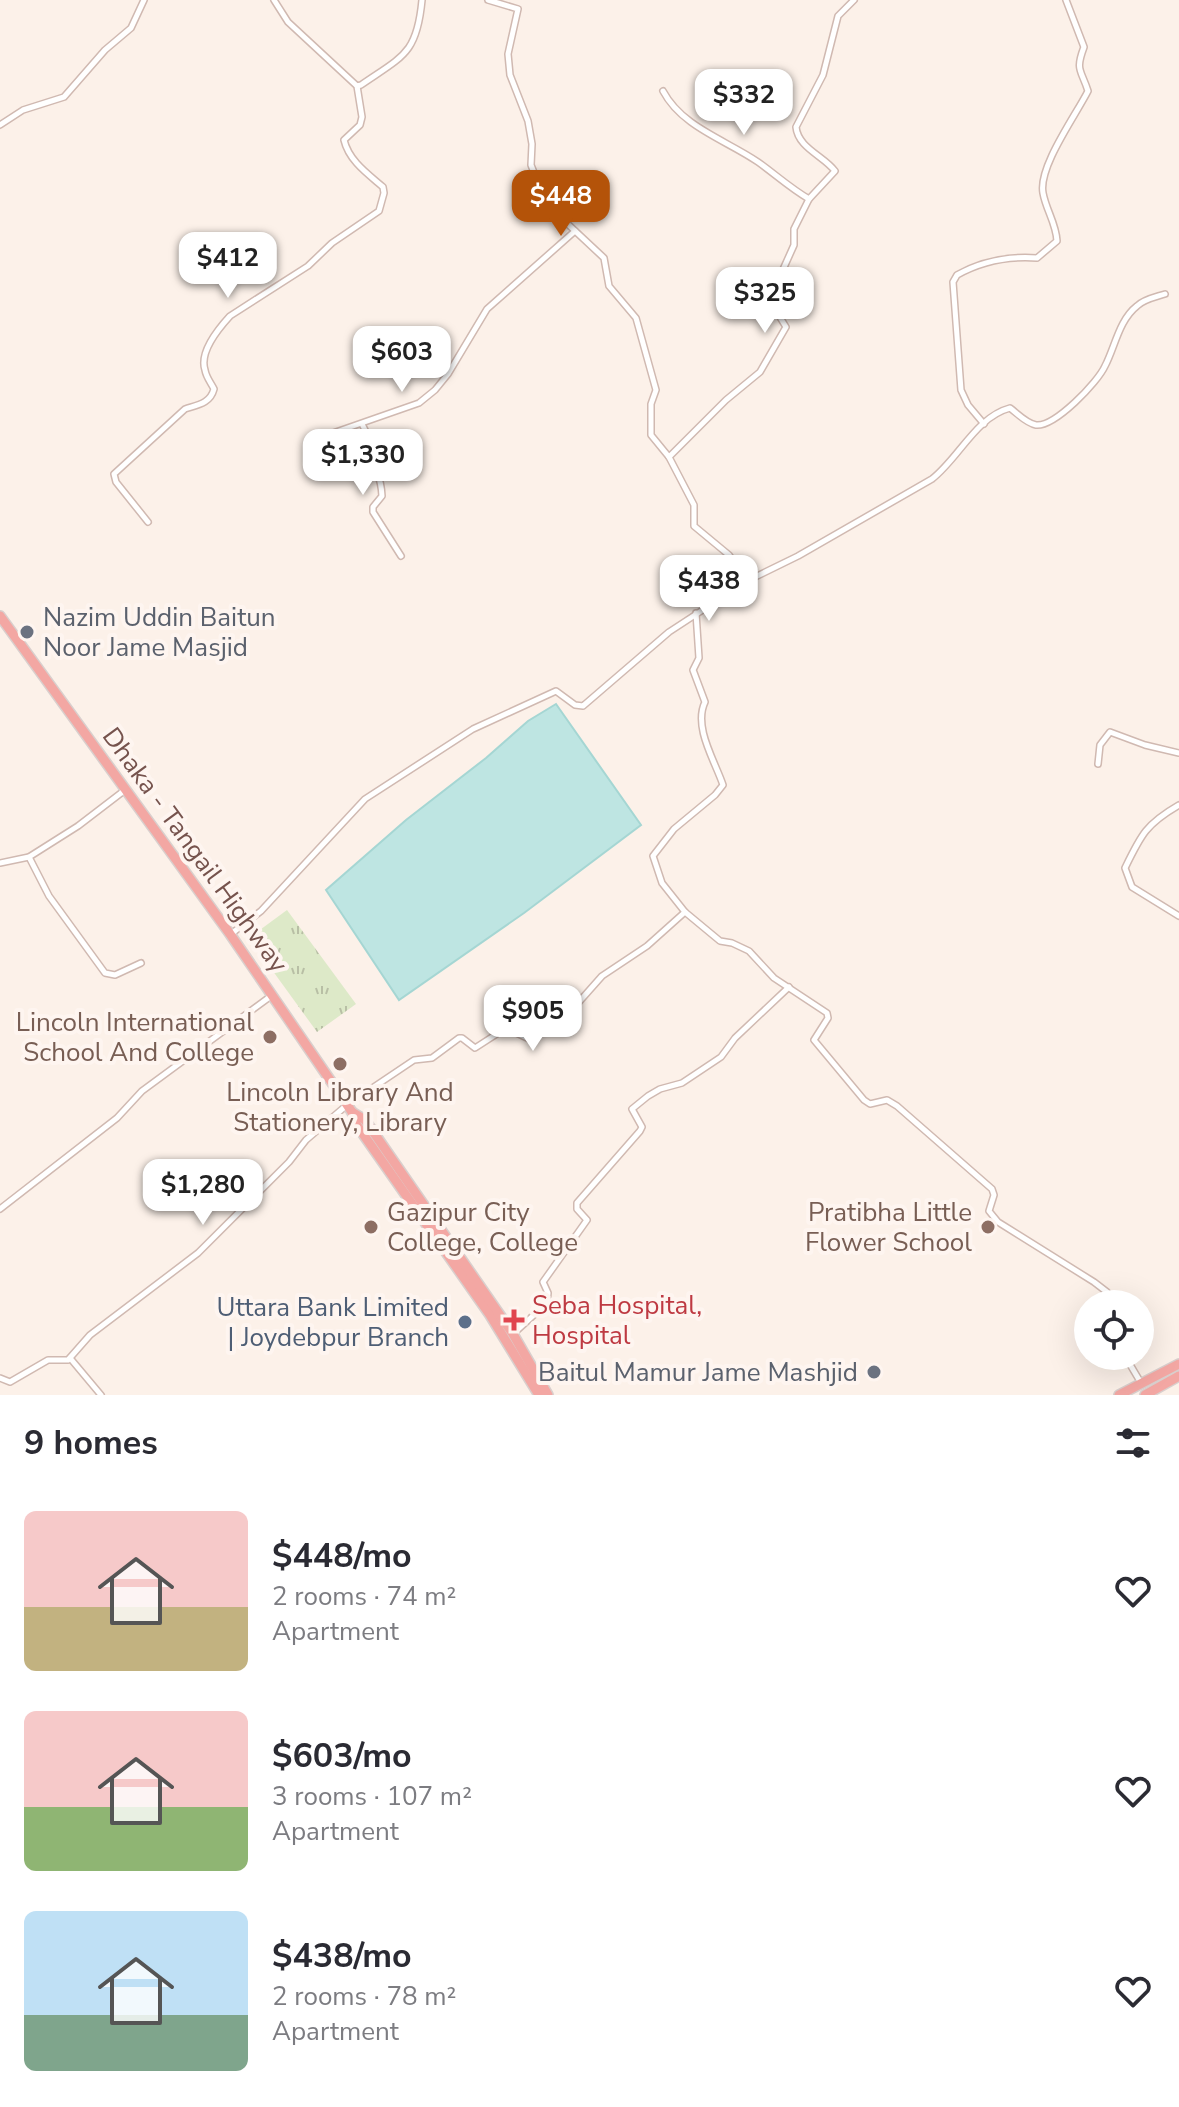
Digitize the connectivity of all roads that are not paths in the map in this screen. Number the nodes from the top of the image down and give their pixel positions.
1 (144, 0) edge
2 (274, 0) edge
3 (422, 0) edge
4 (488, 0) edge
5 (854, 0) edge
6 (1066, 0) edge
7 (357, 86) junction
8 (663, 91) dead end
9 (0, 125) edge
10 (809, 199) junction
11 (575, 231) junction
12 (1165, 294) dead end
13 (362, 424) junction
14 (984, 424) junction
15 (333, 433) dead end
16 (669, 457) junction
17 (148, 522) dead end
18 (401, 556) dead end
19 (747, 581) junction
20 (696, 613) junction
21 (0, 616) edge
22 (1179, 753) edge
23 (1098, 764) dead end
24 (126, 790) junction
25 (1179, 805) edge
26 (29, 857) junction
27 (0, 863) edge
28 (685, 912) junction
29 (1179, 916) edge
30 (230, 934) junction
31 (141, 963) dead end
32 (789, 987) junction
33 (272, 995) junction
34 (350, 1108) junction
35 (0, 1209) edge
36 (1104, 1290) edge
37 (513, 1334) junction
38 (70, 1358) junction
39 (1179, 1364) edge
40 (1133, 1370) edge
41 (0, 1378) edge
42 (1179, 1379) edge
43 (1141, 1383) junction
44 (101, 1395) edge
45 (539, 1395) edge
46 (548, 1395) edge
47 (1119, 1395) edge
48 (1145, 1395) edge
49 (1156, 1395) edge

1 - 9 street
2 - 7 street
3 - 7 street
4 - 11 street
5 - 10 street
6 - 14 street
7 - 17 street
8 - 10 street
10 - 16 street
11 - 13 street
11 - 16 street
12 - 14 street
13 - 15 street
13 - 18 street
14 - 19 street
16 - 19 street
19 - 20 street
20 - 28 street
20 - 30 street
21 - 24 highway, Dhaka - Tangail Highway
22 - 23 street
24 - 26 street
24 - 30 highway, Dhaka - Tangail Highway
25 - 29 street
26 - 27 street
26 - 31 street
28 - 32 street
28 - 34 street
30 - 33 highway, Dhaka - Tangail Highway
32 - 36 street
32 - 37 street
33 - 34 highway, Dhaka - Tangail Highway
33 - 35 street
34 - 37 highway, Dhaka - Tangail Highway
34 - 38 street
34 - 45 highway, Dhaka - Tangail Highway
37 - 46 highway, Dhaka - Tangail Highway
38 - 41 street
38 - 44 street
39 - 43 highway
40 - 43 street
42 - 48 highway
42 - 49 highway
43 - 47 highway

